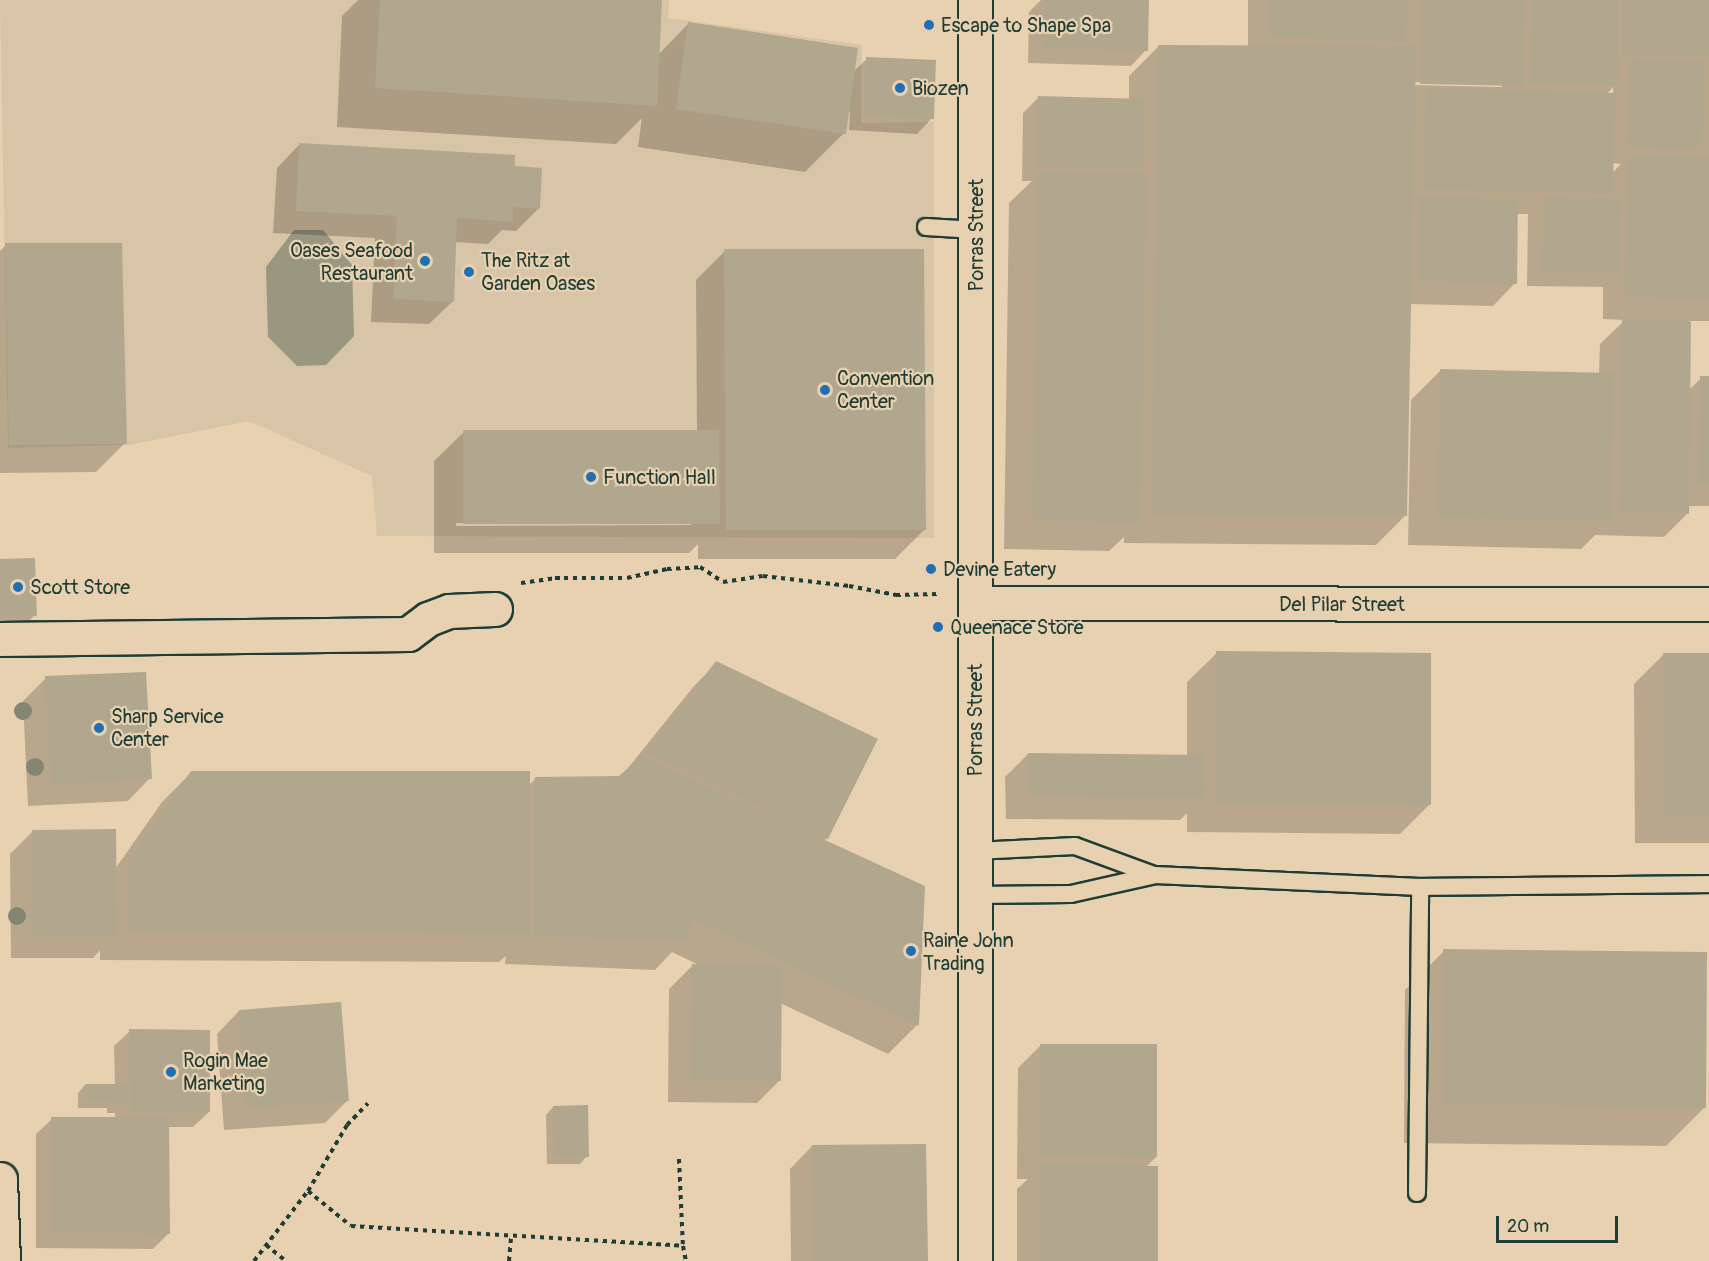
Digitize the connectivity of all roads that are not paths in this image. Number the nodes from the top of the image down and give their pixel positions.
1 (975, 0) edge
2 (926, 227) dead end
3 (976, 230) junction
4 (975, 598) junction
5 (1709, 604) edge
6 (483, 610) road end
7 (0, 639) edge
8 (975, 851) junction
9 (1155, 875) junction
10 (1709, 884) edge
11 (1420, 887) junction
12 (975, 895) junction
13 (0, 1179) edge
14 (1417, 1193) dead end
15 (3, 1261) edge
16 (975, 1261) edge

1 - 3 street, Porras Street
2 - 3 lane
3 - 4 street, Porras Street
4 - 5 street, Del Pilar Street
4 - 8 street, Porras Street
6 - 7 street
8 - 9 lane
8 - 12 street, Porras Street
9 - 11 lane
9 - 12 lane
10 - 11 lane
11 - 14 lane
12 - 16 street, Porras Street
13 - 15 street

